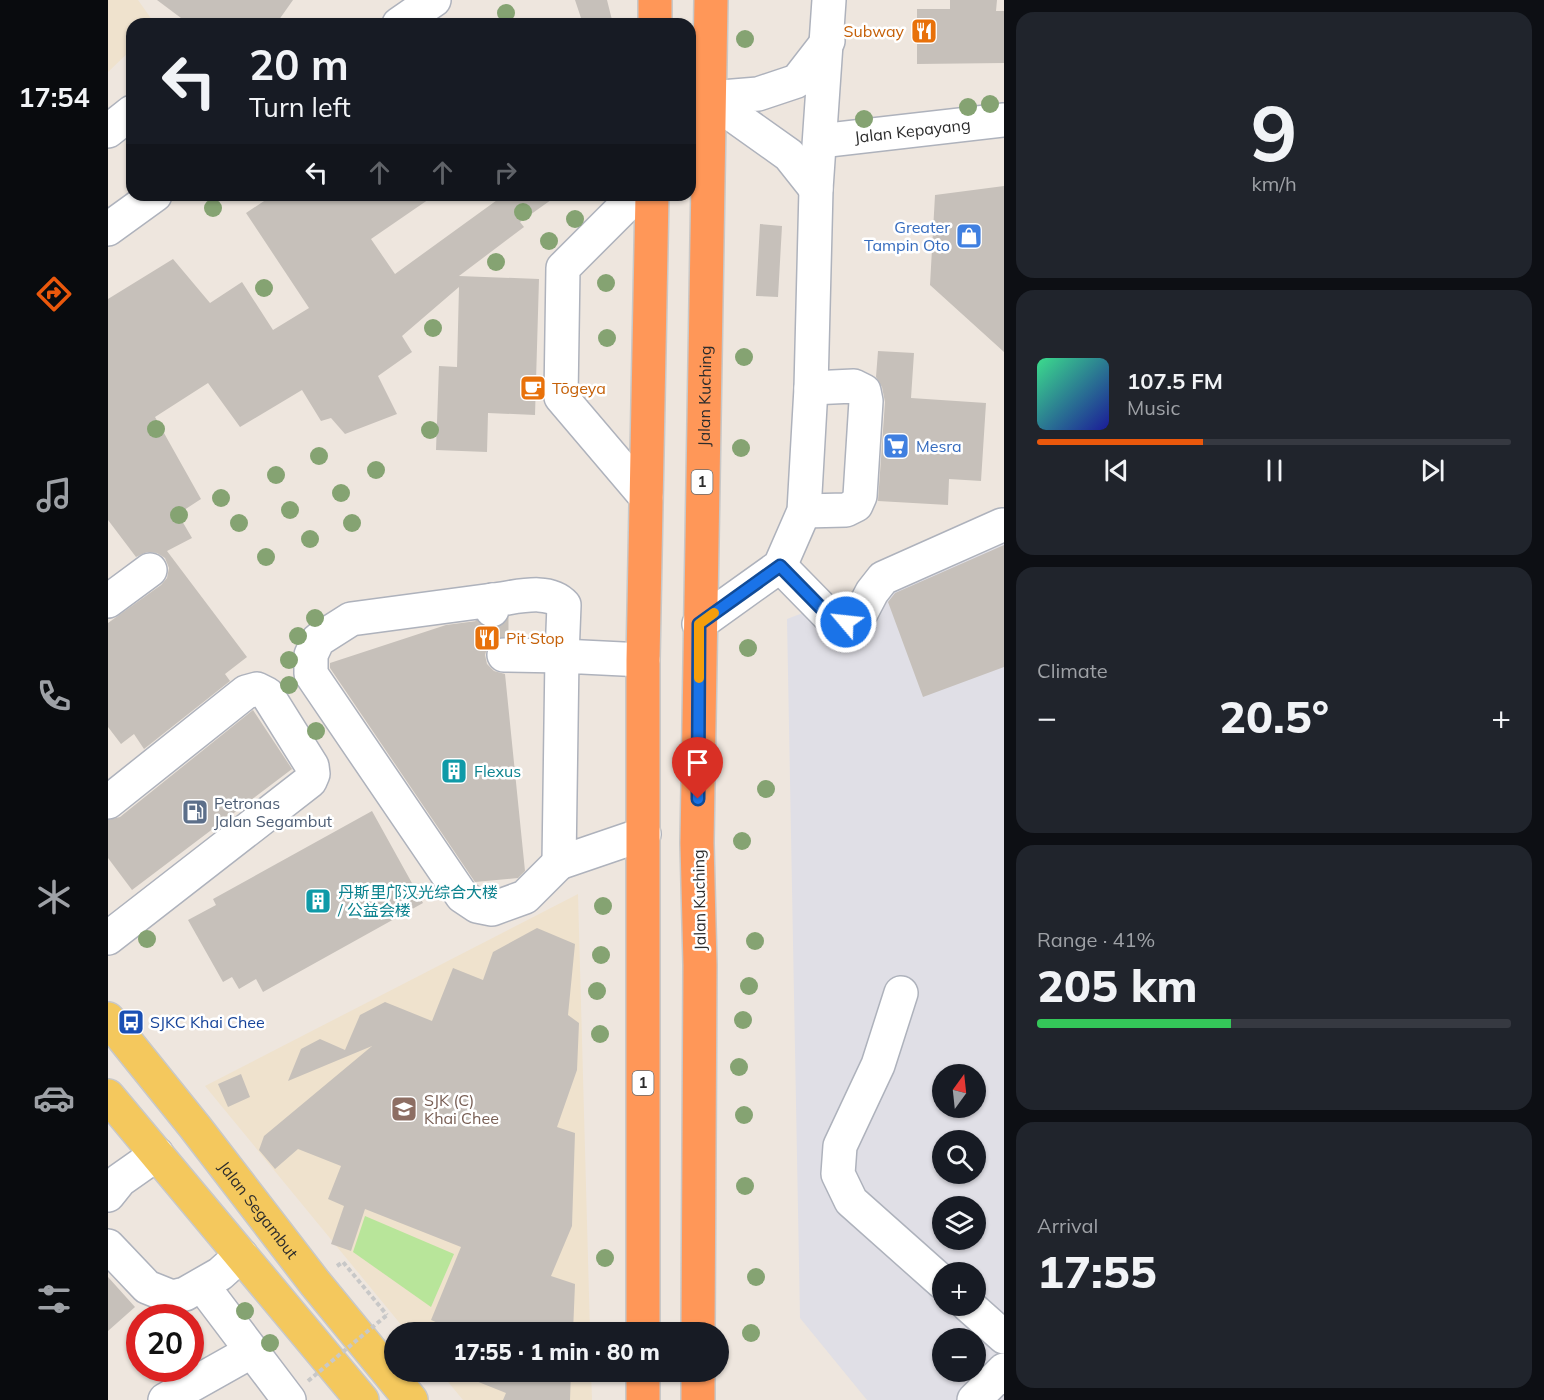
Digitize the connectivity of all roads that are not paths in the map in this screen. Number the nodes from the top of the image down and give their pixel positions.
1 (434, 0) edge
2 (655, 0) edge
3 (711, 0) edge
4 (829, 0) edge
5 (408, 18) edge
6 (655, 18) edge
7 (828, 40) junction
8 (709, 98) junction
9 (126, 117) edge
10 (1004, 120) edge
11 (108, 131) edge
12 (820, 141) junction
13 (816, 189) junction
14 (147, 201) edge
15 (630, 201) edge
16 (652, 201) edge
17 (108, 229) edge
18 (811, 388) junction
19 (646, 497) junction
20 (804, 511) junction
21 (1002, 525) dead end
22 (780, 566) junction
23 (150, 570) dead end
24 (108, 601) edge
25 (699, 624) junction
26 (504, 655) dead end
27 (562, 656) junction
28 (643, 660) junction
29 (108, 802) edge
30 (644, 834) junction
31 (559, 863) junction
32 (109, 934) edge
33 (901, 993) dead end
34 (108, 1019) edge
35 (108, 1096) edge
36 (157, 1154) junction
37 (108, 1195) edge
38 (108, 1246) edge
39 (241, 1255) junction
40 (932, 1273) edge
41 (202, 1285) junction
42 (981, 1316) edge
43 (643, 1322) edge
44 (698, 1322) edge
45 (1004, 1336) edge
46 (252, 1351) junction
47 (1004, 1370) edge
48 (643, 1382) edge
49 (698, 1382) edge
50 (299, 1391) edge
51 (165, 1400) edge
52 (362, 1400) edge
53 (411, 1400) edge
54 (643, 1400) edge
55 (698, 1400) edge
56 (974, 1400) edge

1 - 5 street
2 - 6 highway
3 - 8 highway, Jalan Kuching / 1
4 - 7 street
7 - 8 street
7 - 12 street
8 - 13 street
8 - 25 highway, Jalan Kuching / 1
9 - 11 street
10 - 12 street, Jalan Kepayang
12 - 13 street
13 - 18 street
14 - 17 street
15 - 19 street
16 - 19 highway, 1
18 - 20 street
18 - 20 street
19 - 28 highway, 1
20 - 22 street
21 - 22 street
22 - 25 street
23 - 24 street
25 - 44 highway, Jalan Kuching / 1
26 - 27 street
27 - 28 street
27 - 31 street
27 - 31 street
28 - 30 highway, 1
29 - 32 street
30 - 31 street
30 - 43 highway, 1
33 - 40 street
34 - 53 main road, Jalan Segambut
35 - 36 main road
36 - 37 street
36 - 39 main road
38 - 41 street
39 - 41 street
39 - 52 main road
41 - 46 street
42 - 45 street
46 - 50 street
46 - 51 street
47 - 56 street
48 - 54 highway
49 - 55 highway

